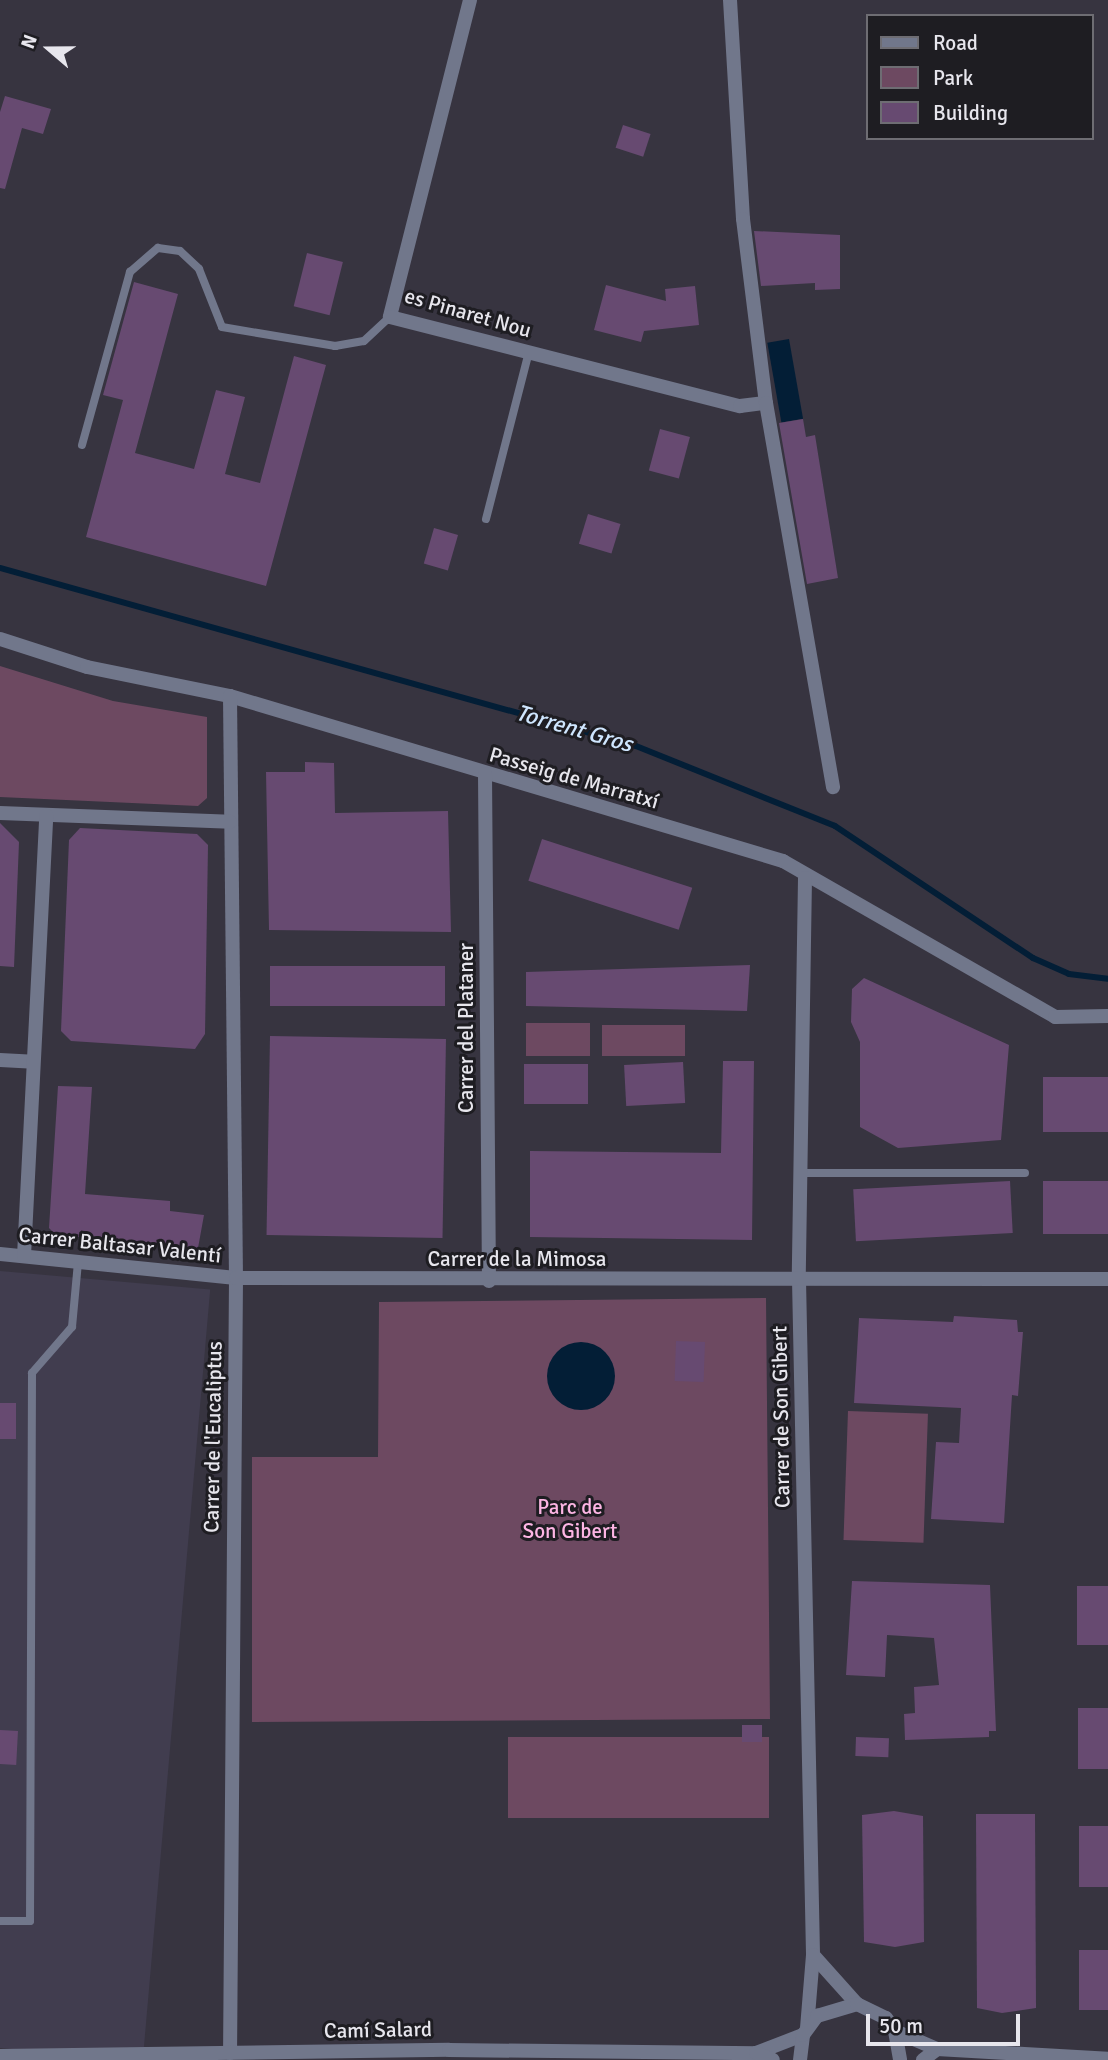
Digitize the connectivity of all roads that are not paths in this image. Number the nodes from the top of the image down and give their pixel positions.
1 (470, 0) edge
2 (730, 0) edge
3 (390, 317) junction
4 (529, 352) junction
5 (766, 403) junction
6 (82, 445) dead end
7 (486, 519) dead end
8 (0, 639) edge
9 (230, 696) junction
10 (485, 774) junction
11 (832, 787) dead end
12 (0, 813) edge
13 (46, 816) junction
14 (230, 822) junction
15 (805, 878) junction
16 (1108, 1016) edge
17 (0, 1060) edge
18 (33, 1062) junction
19 (801, 1173) junction
20 (1025, 1173) dead end
21 (0, 1254) edge
22 (24, 1256) junction
23 (78, 1262) junction
24 (236, 1278) junction
25 (1108, 1279) edge
26 (799, 1280) junction
27 (489, 1281) junction
28 (0, 1921) edge
29 (813, 1955) junction
30 (857, 2004) junction
31 (805, 2031) junction
32 (895, 2031) junction
33 (937, 2049) junction
34 (756, 2053) junction
35 (226, 2055) edge
36 (506, 2055) edge
37 (0, 2056) edge
38 (1108, 2059) edge
39 (773, 2060) edge
40 (800, 2060) edge
41 (900, 2060) edge
42 (923, 2060) edge

1 - 3 street, es Pinaret Nou
2 - 5 street
3 - 4 street, es Pinaret Nou
3 - 6 lane
4 - 5 street, es Pinaret Nou
4 - 7 lane
5 - 11 street
8 - 9 street, Passeig de Marratxí
9 - 10 street, Passeig de Marratxí
9 - 14 street, Carrer de l'Eucaliptus
10 - 15 street, Passeig de Marratxí
10 - 27 street, Carrer del Plataner
12 - 13 street
13 - 14 street
13 - 18 street
14 - 24 street, Carrer de l'Eucaliptus
15 - 16 street, Passeig de Marratxí
15 - 19 street, Carrer de Son Gibert
17 - 18 street
18 - 22 street
19 - 20 lane
19 - 26 street, Carrer de Son Gibert
21 - 22 street, Carrer Baltasar Valentí
22 - 23 street, Carrer Baltasar Valentí
23 - 24 street, Carrer Baltasar Valentí
23 - 28 lane
24 - 27 street, Carrer de la Mimosa
24 - 35 street, Carrer de l'Eucaliptus
25 - 26 street, Carrer de la Mimosa
26 - 27 street, Carrer de la Mimosa
26 - 29 street, Carrer de Son Gibert
29 - 30 street
29 - 31 street, Carrer de Son Gibert
30 - 31 street, Camí Salard
30 - 32 street
31 - 34 street, Camí Salard
31 - 40 street, Carrer de Son Gibert
32 - 33 street
32 - 41 street
33 - 38 street
33 - 42 street
34 - 36 street, Camí Salard
34 - 39 street, Camí Salard
35 - 36 street, Camí Salard
35 - 37 street, Camí Salard

